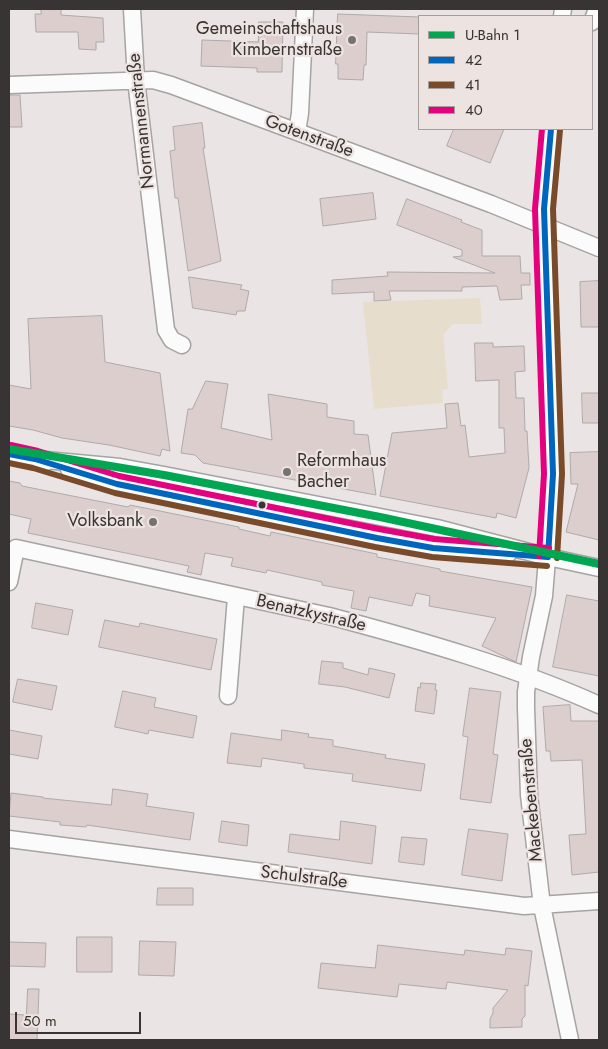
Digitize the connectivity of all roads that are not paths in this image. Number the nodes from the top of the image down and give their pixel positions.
1 (132, 9) edge
2 (305, 9) edge
3 (136, 80) junction
4 (9, 85) edge
5 (551, 130) edge
6 (297, 132) junction
7 (544, 225) junction
8 (599, 248) edge
9 (182, 345) dead end
10 (9, 454) edge
11 (548, 558) junction
12 (599, 568) edge
13 (9, 582) edge
14 (236, 597) junction
15 (528, 677) junction
16 (228, 696) dead end
17 (599, 705) edge
18 (9, 839) edge
19 (599, 901) edge
20 (542, 906) junction
21 (570, 1040) edge

1 - 3 street, Normannenstraße
2 - 6 street
3 - 4 street, Gotenstraße
3 - 6 street, Gotenstraße
3 - 9 street, Normannenstraße
5 - 7 street, Mackebenstraße
6 - 7 street, Gotenstraße
7 - 8 street, Gotenstraße
7 - 11 street, Mackebenstraße
10 - 11 street
11 - 12 street
11 - 15 street, Mackebenstraße
13 - 14 street, Benatzkystraße
14 - 15 street, Benatzkystraße
14 - 16 street
15 - 17 street, Benatzkystraße
15 - 20 street, Mackebenstraße
18 - 20 street, Schulstraße
19 - 20 street, Schulstraße
20 - 21 street, Mackebenstraße

